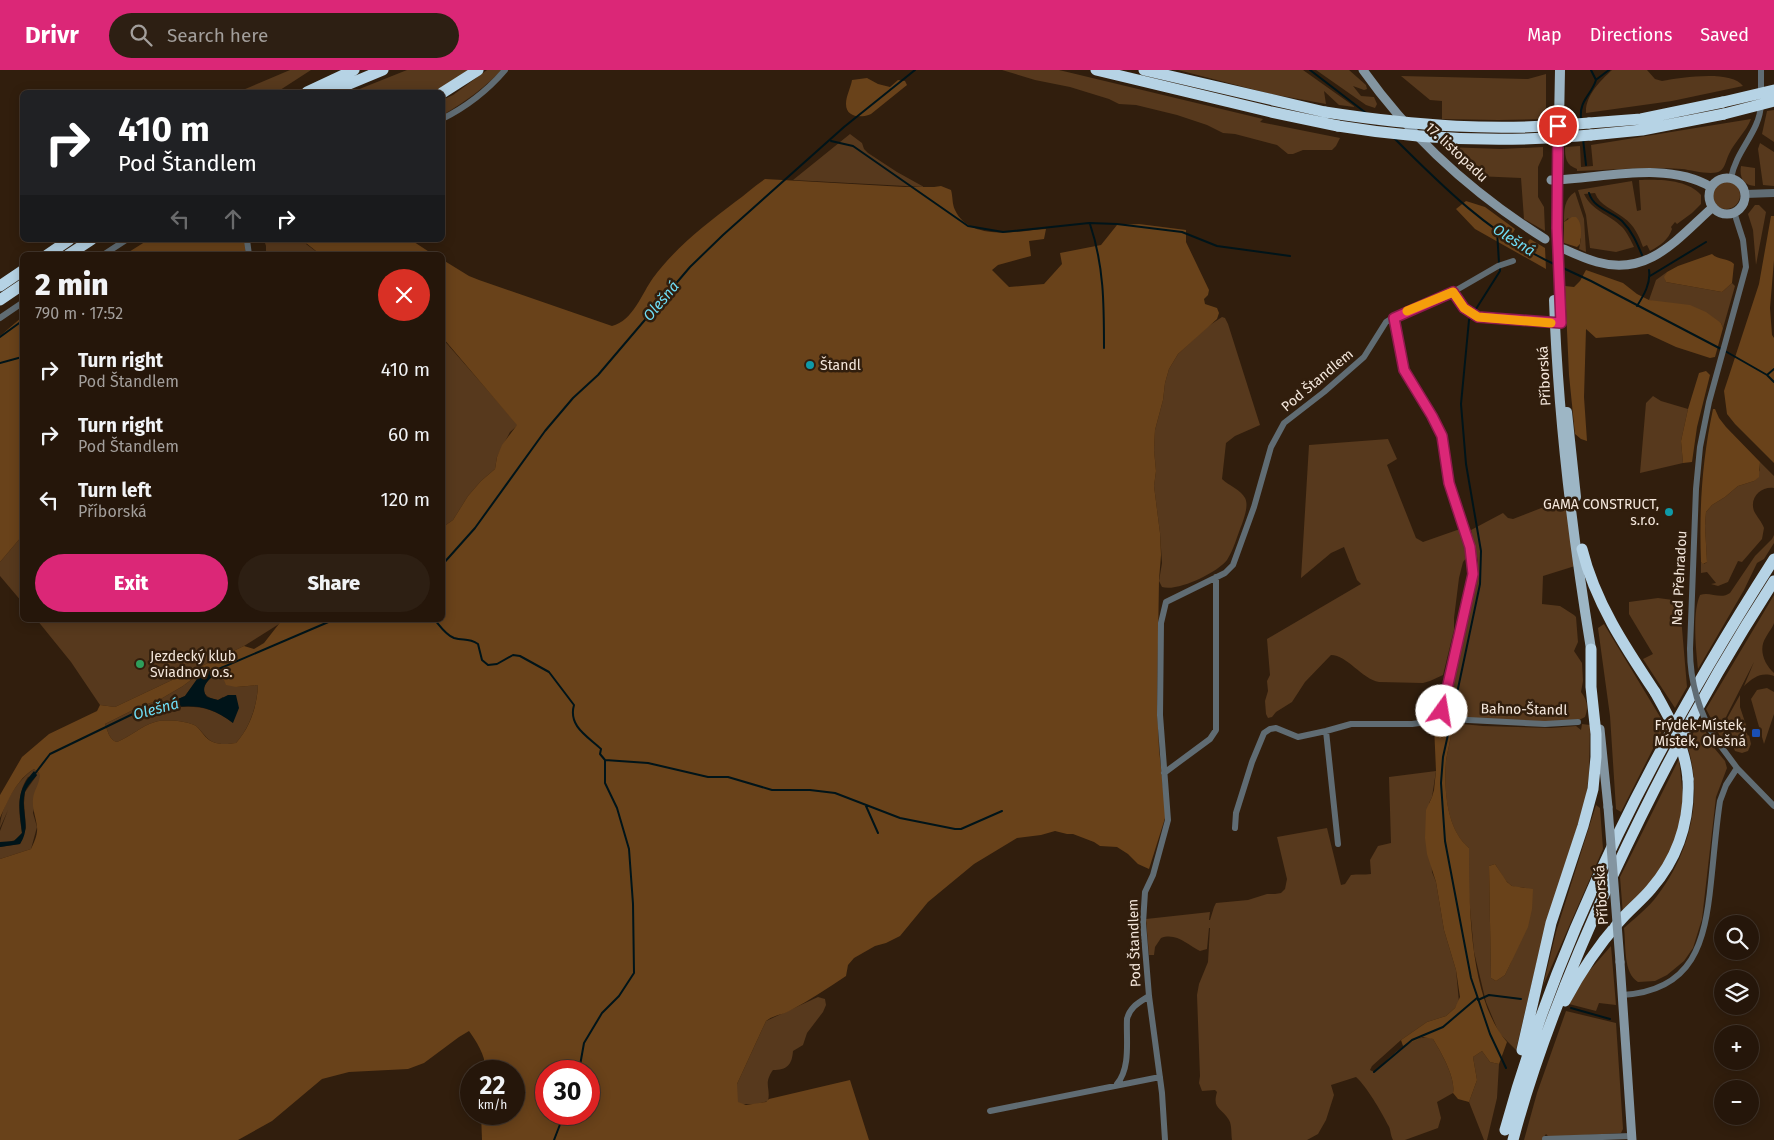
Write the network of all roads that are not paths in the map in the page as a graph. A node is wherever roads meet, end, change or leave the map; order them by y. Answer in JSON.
{"nodes":[{"id":1,"x":337,"y":70,"type":"edge"},
{"id":2,"x":354,"y":70,"type":"edge"},
{"id":3,"x":383,"y":70,"type":"edge"},
{"id":4,"x":478,"y":70,"type":"edge"},
{"id":5,"x":505,"y":70,"type":"edge"},
{"id":6,"x":1096,"y":70,"type":"edge"},
{"id":7,"x":1144,"y":70,"type":"edge"},
{"id":8,"x":1363,"y":70,"type":"edge"},
{"id":9,"x":1554,"y":70,"type":"edge"},
{"id":10,"x":1560,"y":70,"type":"edge"},
{"id":11,"x":1761,"y":70,"type":"edge"},
{"id":12,"x":305,"y":90,"type":"edge"},
{"id":13,"x":311,"y":90,"type":"edge"},
{"id":14,"x":335,"y":90,"type":"edge"},
{"id":15,"x":1774,"y":90,"type":"edge"},
{"id":16,"x":445,"y":91,"type":"edge"},
{"id":17,"x":1774,"y":101,"type":"edge"},
{"id":18,"x":1723,"y":108,"type":"junction"},
{"id":19,"x":445,"y":118,"type":"edge"},
{"id":20,"x":1731,"y":178,"type":"junction"},
{"id":21,"x":1554,"y":180,"type":"junction"},
{"id":22,"x":1711,"y":187,"type":"junction"},
{"id":23,"x":1774,"y":193,"type":"edge"},
{"id":24,"x":1745,"y":194,"type":"junction"},
{"id":25,"x":1713,"y":207,"type":"junction"},
{"id":26,"x":1734,"y":212,"type":"junction"},
{"id":27,"x":1545,"y":239,"type":"dead end"},
{"id":28,"x":66,"y":242,"type":"edge"},
{"id":29,"x":88,"y":242,"type":"edge"},
{"id":30,"x":123,"y":242,"type":"edge"},
{"id":31,"x":1564,"y":249,"type":"dead end"},
{"id":32,"x":51,"y":252,"type":"edge"},
{"id":33,"x":73,"y":252,"type":"edge"},
{"id":34,"x":108,"y":252,"type":"edge"},
{"id":35,"x":1513,"y":261,"type":"dead end"},
{"id":36,"x":20,"y":272,"type":"edge"},
{"id":37,"x":0,"y":286,"type":"edge"},
{"id":38,"x":20,"y":286,"type":"edge"},
{"id":39,"x":1453,"y":292,"type":"junction"},
{"id":40,"x":0,"y":300,"type":"edge"},
{"id":41,"x":20,"y":304,"type":"edge"},
{"id":42,"x":0,"y":318,"type":"edge"},
{"id":43,"x":1394,"y":318,"type":"junction"},
{"id":44,"x":1558,"y":323,"type":"junction"},
{"id":45,"x":1582,"y":549,"type":"junction"},
{"id":46,"x":1774,"y":559,"type":"edge"},
{"id":47,"x":1216,"y":577,"type":"junction"},
{"id":48,"x":1774,"y":581,"type":"edge"},
{"id":49,"x":1590,"y":649,"type":"junction"},
{"id":50,"x":1440,"y":721,"type":"junction"},
{"id":51,"x":1578,"y":722,"type":"dead end"},
{"id":52,"x":1326,"y":731,"type":"junction"},
{"id":53,"x":1737,"y":768,"type":"junction"},
{"id":54,"x":1164,"y":773,"type":"junction"},
{"id":55,"x":1774,"y":806,"type":"edge"},
{"id":56,"x":1235,"y":828,"type":"dead end"},
{"id":57,"x":1338,"y":844,"type":"dead end"},
{"id":58,"x":1622,"y":995,"type":"junction"},
{"id":59,"x":1149,"y":996,"type":"junction"},
{"id":60,"x":1533,"y":1071,"type":"junction"},
{"id":61,"x":1160,"y":1076,"type":"junction"},
{"id":62,"x":1117,"y":1084,"type":"junction"},
{"id":63,"x":990,"y":1111,"type":"dead end"},
{"id":64,"x":1503,"y":1135,"type":"edge"},
{"id":65,"x":1631,"y":1138,"type":"edge"},
{"id":66,"x":1545,"y":1139,"type":"edge"},
{"id":67,"x":1165,"y":1140,"type":"edge"},
{"id":68,"x":1513,"y":1140,"type":"edge"}],
"edges":[{"from":1,"to":12,"type":"highway"},
{"from":2,"to":13,"type":"highway"},
{"from":3,"to":14,"type":"highway"},
{"from":4,"to":16,"type":"highway"},
{"from":5,"to":19,"type":"street"},
{"from":6,"to":18,"type":"highway","bridge":true},
{"from":7,"to":18,"type":"highway","bridge":true},
{"from":8,"to":27,"type":"main road","name":"17. listopadu"},
{"from":9,"to":21,"type":"main road","name":"Příborská"},
{"from":10,"to":21,"type":"main road","name":"Příborská"},
{"from":11,"to":20,"type":"street"},
{"from":15,"to":18,"type":"highway","bridge":true},
{"from":17,"to":18,"type":"highway","bridge":true},
{"from":20,"to":22,"type":"main road"},
{"from":20,"to":24,"type":"main road"},
{"from":21,"to":22,"type":"main road"},
{"from":21,"to":44,"type":"main road","name":"Příborská"},
{"from":22,"to":25,"type":"main road"},
{"from":23,"to":24,"type":"street"},
{"from":24,"to":26,"type":"main road"},
{"from":25,"to":26,"type":"main road"},
{"from":25,"to":31,"type":"main road"},
{"from":26,"to":53,"type":"street","name":"Nad Přehradou","bridge":true},
{"from":28,"to":32,"type":"highway"},
{"from":29,"to":33,"type":"highway"},
{"from":30,"to":34,"type":"street"},
{"from":35,"to":39,"type":"street","name":"Pod Štandlem"},
{"from":36,"to":37,"type":"highway"},
{"from":38,"to":40,"type":"highway"},
{"from":39,"to":43,"type":"street","name":"Pod Štandlem"},
{"from":39,"to":44,"type":"street"},
{"from":41,"to":42,"type":"street"},
{"from":43,"to":47,"type":"street","name":"Pod Štandlem"},
{"from":43,"to":50,"type":"street"},
{"from":44,"to":45,"type":"main road","name":"Příborská"},
{"from":44,"to":49,"type":"main road","name":"Příborská"},
{"from":45,"to":49,"type":"main road","name":"Příborská"},
{"from":45,"to":60,"type":"highway","bridge":true},
{"from":46,"to":64,"type":"highway"},
{"from":47,"to":54,"type":"street"},
{"from":47,"to":54,"type":"street","name":"Pod Štandlem"},
{"from":48,"to":60,"type":"highway"},
{"from":49,"to":58,"type":"main road","name":"Příborská","bridge":true},
{"from":49,"to":64,"type":"highway"},
{"from":50,"to":51,"type":"street","name":"Bahno-Štandl"},
{"from":50,"to":52,"type":"street","name":"Bahno-Štandl"},
{"from":52,"to":56,"type":"street","name":"Bahno-Štandl"},
{"from":52,"to":57,"type":"street"},
{"from":53,"to":55,"type":"street","name":"Nad Přehradou"},
{"from":53,"to":58,"type":"street"},
{"from":54,"to":59,"type":"street","name":"Pod Štandlem"},
{"from":58,"to":65,"type":"main road","name":"Příborská"},
{"from":59,"to":61,"type":"street","name":"Pod Štandlem"},
{"from":59,"to":62,"type":"street","name":"Pod Štandlem"},
{"from":60,"to":68,"type":"highway"},
{"from":61,"to":62,"type":"street"},
{"from":61,"to":67,"type":"street","name":"Pod Štandlem"},
{"from":62,"to":63,"type":"street"},
{"from":65,"to":66,"type":"street"}]}
